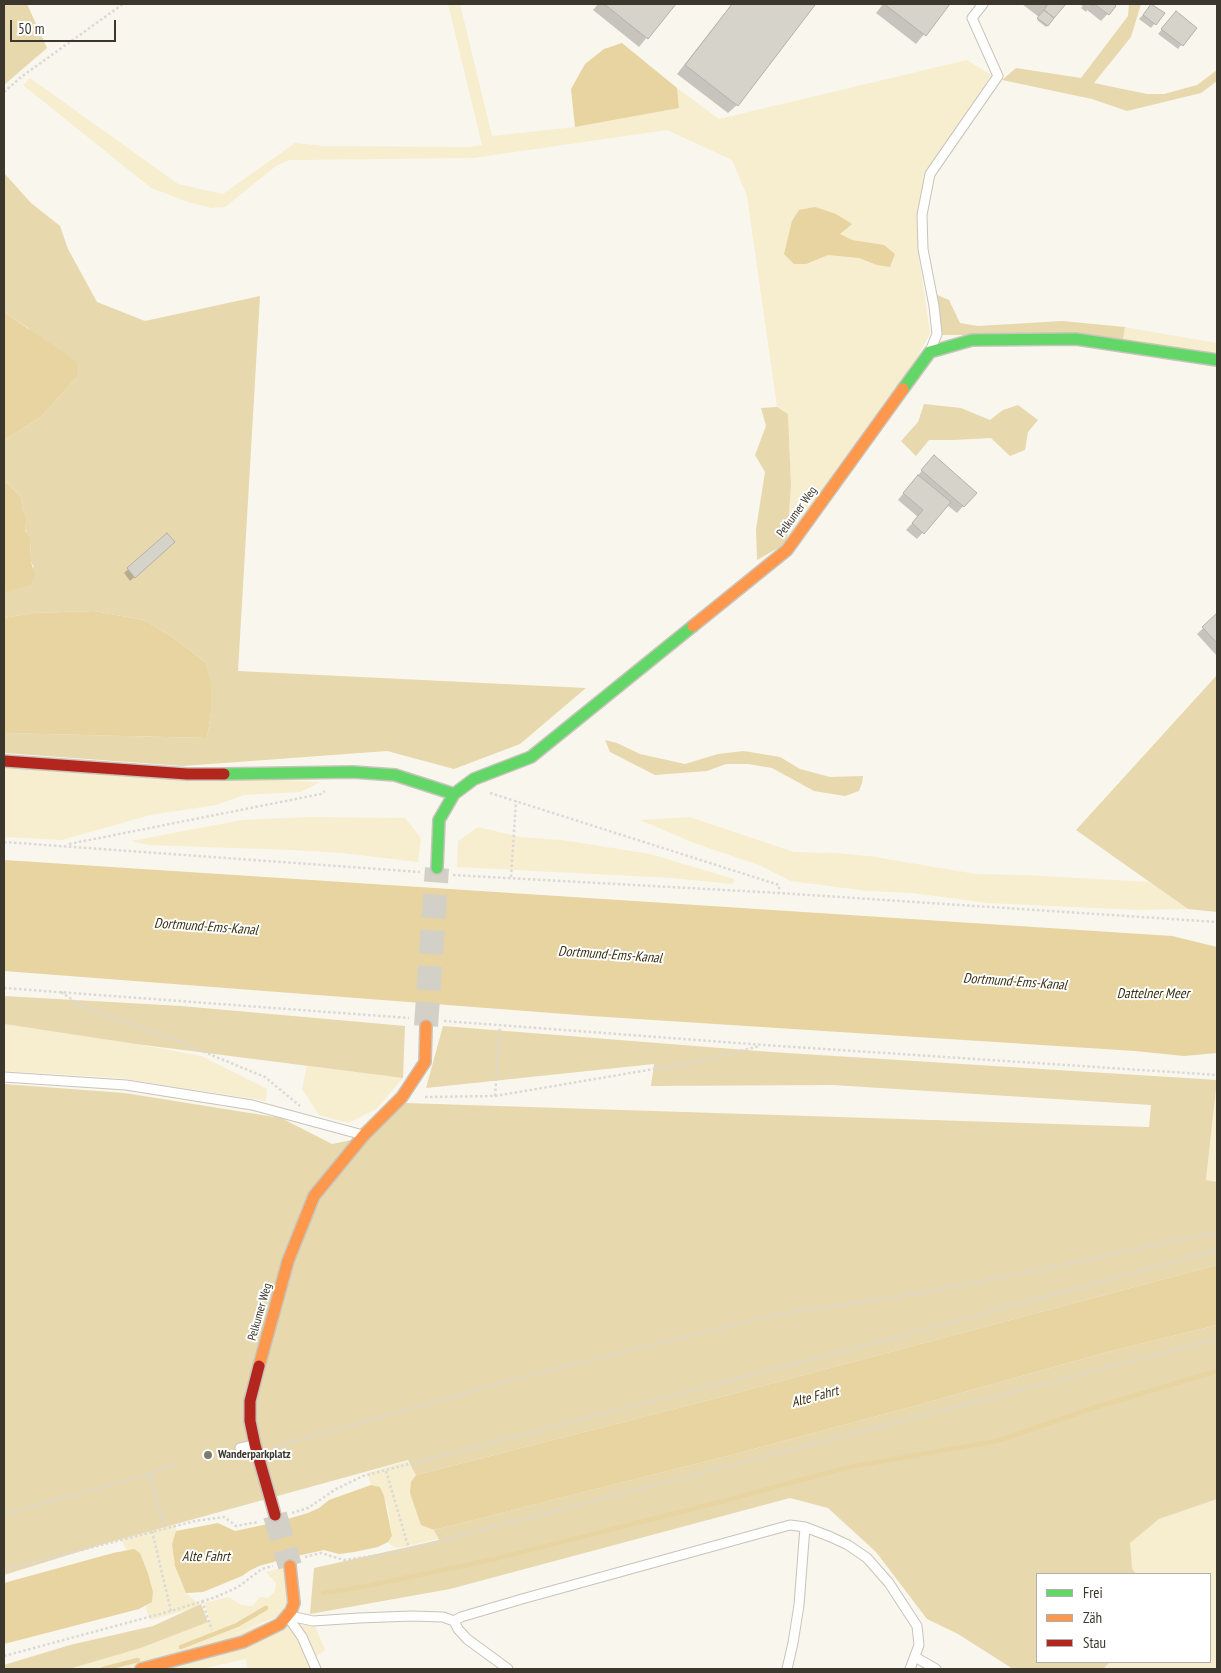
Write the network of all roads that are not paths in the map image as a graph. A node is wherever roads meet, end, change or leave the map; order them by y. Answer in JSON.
{"nodes":[{"id":1,"x":983,"y":4,"type":"edge"},
{"id":2,"x":930,"y":352,"type":"junction"},
{"id":3,"x":1217,"y":360,"type":"edge"},
{"id":4,"x":4,"y":761,"type":"edge"},
{"id":5,"x":454,"y":794,"type":"junction"},
{"id":6,"x":440,"y":871,"type":"tunnel mouth"},
{"id":7,"x":426,"y":1026,"type":"tunnel mouth"},
{"id":8,"x":4,"y":1077,"type":"edge"},
{"id":9,"x":364,"y":1135,"type":"junction"},
{"id":10,"x":240,"y":1448,"type":"dead end"},
{"id":11,"x":256,"y":1449,"type":"junction"},
{"id":12,"x":280,"y":1515,"type":"tunnel mouth"},
{"id":13,"x":805,"y":1527,"type":"junction"},
{"id":14,"x":290,"y":1566,"type":"tunnel mouth"},
{"id":15,"x":288,"y":1616,"type":"junction"},
{"id":16,"x":454,"y":1621,"type":"junction"},
{"id":17,"x":915,"y":1657,"type":"junction"},
{"id":18,"x":141,"y":1669,"type":"edge"},
{"id":19,"x":316,"y":1669,"type":"edge"},
{"id":20,"x":508,"y":1669,"type":"edge"},
{"id":21,"x":787,"y":1669,"type":"edge"},
{"id":22,"x":910,"y":1669,"type":"edge"},
{"id":23,"x":936,"y":1669,"type":"edge"}],
"edges":[{"from":1,"to":2,"type":"lane"},
{"from":2,"to":3,"type":"street"},
{"from":2,"to":5,"type":"street","name":"Pelkumer Weg"},
{"from":4,"to":5,"type":"street"},
{"from":5,"to":6,"type":"street","name":"Pelkumer Weg"},
{"from":7,"to":9,"type":"street","name":"Pelkumer Weg"},
{"from":8,"to":9,"type":"lane"},
{"from":9,"to":11,"type":"street","name":"Pelkumer Weg"},
{"from":10,"to":11,"type":"lane"},
{"from":11,"to":12,"type":"street","name":"Pelkumer Weg"},
{"from":13,"to":16,"type":"lane"},
{"from":13,"to":17,"type":"lane"},
{"from":13,"to":21,"type":"lane"},
{"from":14,"to":15,"type":"street"},
{"from":15,"to":16,"type":"lane"},
{"from":15,"to":18,"type":"street"},
{"from":15,"to":19,"type":"lane"},
{"from":16,"to":20,"type":"lane"},
{"from":17,"to":22,"type":"lane"},
{"from":17,"to":23,"type":"lane"}]}
